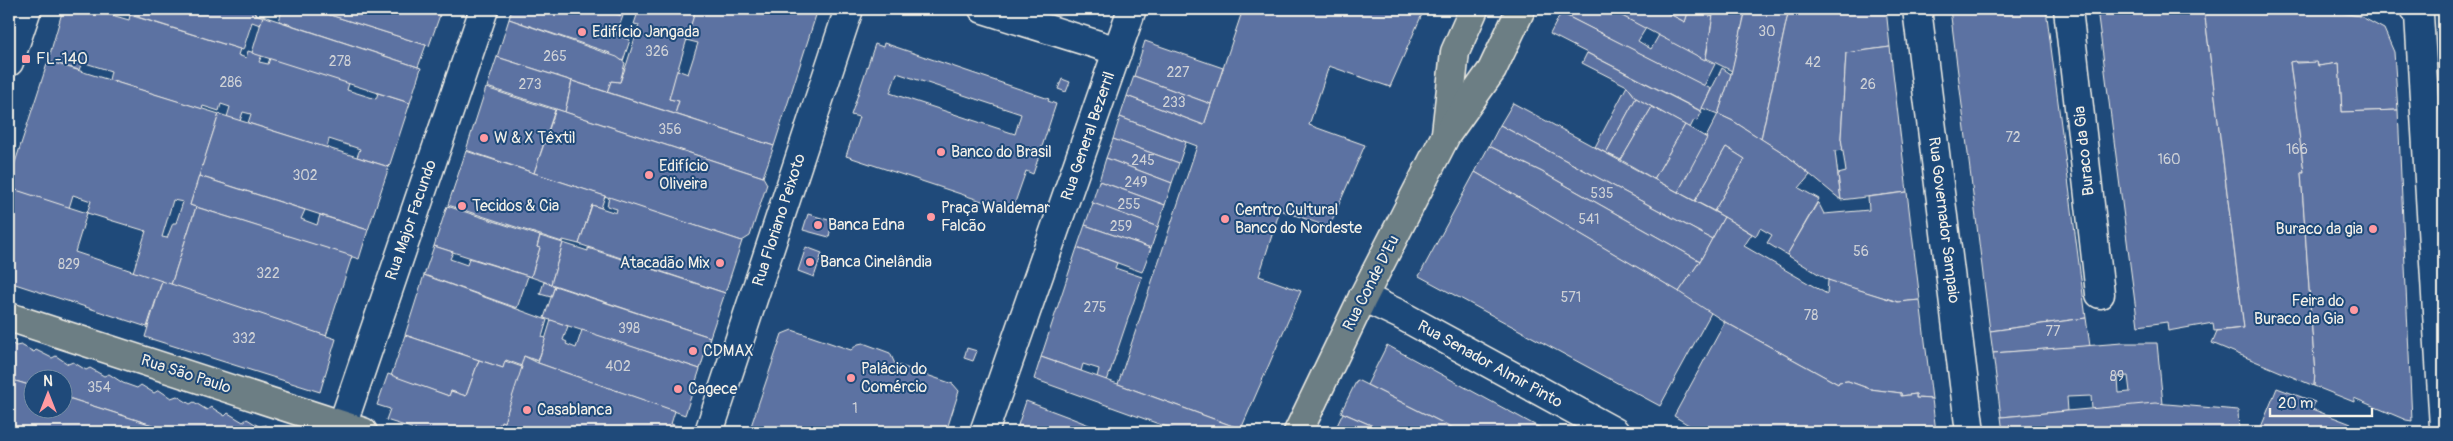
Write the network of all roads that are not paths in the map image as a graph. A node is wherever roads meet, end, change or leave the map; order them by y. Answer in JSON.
{"nodes":[{"id":1,"x":27,"y":9,"type":"edge"},
{"id":2,"x":484,"y":9,"type":"edge"},
{"id":3,"x":849,"y":9,"type":"edge"},
{"id":4,"x":983,"y":9,"type":"edge"},
{"id":5,"x":1132,"y":9,"type":"edge"},
{"id":6,"x":1474,"y":9,"type":"edge"},
{"id":7,"x":1521,"y":9,"type":"edge"},
{"id":8,"x":1917,"y":9,"type":"edge"},
{"id":9,"x":2068,"y":9,"type":"edge"},
{"id":10,"x":2415,"y":9,"type":"edge"},
{"id":11,"x":1118,"y":51,"type":"junction"},
{"id":12,"x":9,"y":62,"type":"edge"},
{"id":13,"x":1446,"y":135,"type":"junction"},
{"id":14,"x":2100,"y":294,"type":"dead end"},
{"id":15,"x":1363,"y":297,"type":"junction"},
{"id":16,"x":9,"y":317,"type":"edge"},
{"id":17,"x":2444,"y":427,"type":"edge"},
{"id":18,"x":348,"y":430,"type":"edge"},
{"id":19,"x":709,"y":432,"type":"edge"},
{"id":20,"x":984,"y":432,"type":"edge"},
{"id":21,"x":1298,"y":432,"type":"edge"},
{"id":22,"x":1615,"y":432,"type":"edge"},
{"id":23,"x":1970,"y":432,"type":"edge"}],
"edges":[{"from":1,"to":12,"type":"street"},
{"from":2,"to":18,"type":"street","name":"Rua Major Facundo"},
{"from":3,"to":19,"type":"street","name":"Rua Floriano Peixoto"},
{"from":4,"to":11,"type":"street"},
{"from":5,"to":11,"type":"street","name":"Rua General Bezerril"},
{"from":6,"to":13,"type":"main road","name":"Rua Conde D'Eu"},
{"from":7,"to":13,"type":"main road","name":"Rua Conde D'Eu"},
{"from":8,"to":23,"type":"street","name":"Rua Governador Sampaio"},
{"from":9,"to":14,"type":"street","name":"Buraco da Gia"},
{"from":10,"to":17,"type":"street"},
{"from":11,"to":20,"type":"street","name":"Rua General Bezerril"},
{"from":13,"to":15,"type":"main road","name":"Rua Conde D'Eu"},
{"from":15,"to":21,"type":"main road","name":"Rua Conde D'Eu"},
{"from":15,"to":22,"type":"street","name":"Rua Senador Almir Pinto"},
{"from":16,"to":18,"type":"main road","name":"Rua São Paulo"}]}
